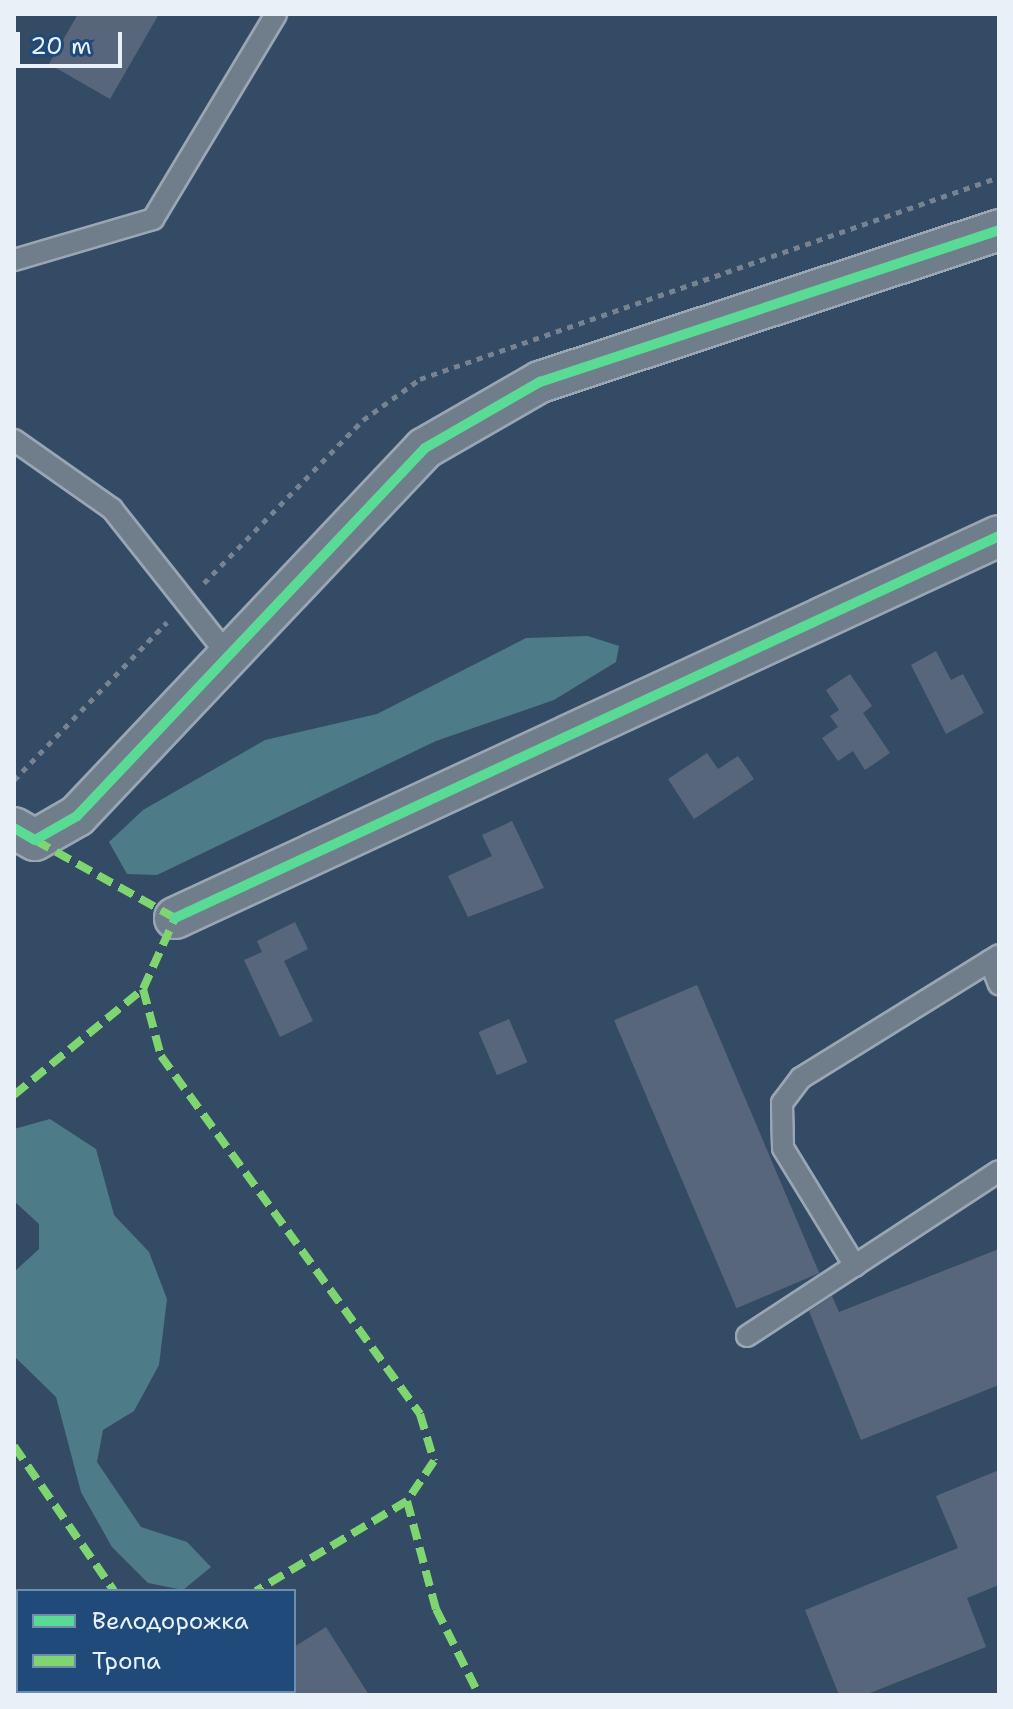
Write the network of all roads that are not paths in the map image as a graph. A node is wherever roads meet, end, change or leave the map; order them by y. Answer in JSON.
{"nodes":[{"id":1,"x":276,"y":14,"type":"edge"},
{"id":2,"x":999,"y":230,"type":"edge"},
{"id":3,"x":14,"y":260,"type":"edge"},
{"id":4,"x":14,"y":440,"type":"edge"},
{"id":5,"x":999,"y":536,"type":"edge"},
{"id":6,"x":227,"y":654,"type":"junction"},
{"id":7,"x":14,"y":828,"type":"edge"},
{"id":8,"x":175,"y":918,"type":"dead end"},
{"id":9,"x":994,"y":958,"type":"edge"},
{"id":10,"x":999,"y":984,"type":"edge"},
{"id":11,"x":999,"y":1171,"type":"edge"},
{"id":12,"x":855,"y":1266,"type":"junction"},
{"id":13,"x":747,"y":1336,"type":"dead end"}],
"edges":[{"from":1,"to":3,"type":"lane"},
{"from":2,"to":6,"type":"street"},
{"from":4,"to":6,"type":"lane"},
{"from":5,"to":8,"type":"street"},
{"from":6,"to":7,"type":"street"},
{"from":9,"to":10,"type":"lane"},
{"from":9,"to":12,"type":"lane"},
{"from":11,"to":12,"type":"lane"},
{"from":12,"to":13,"type":"lane"}]}
